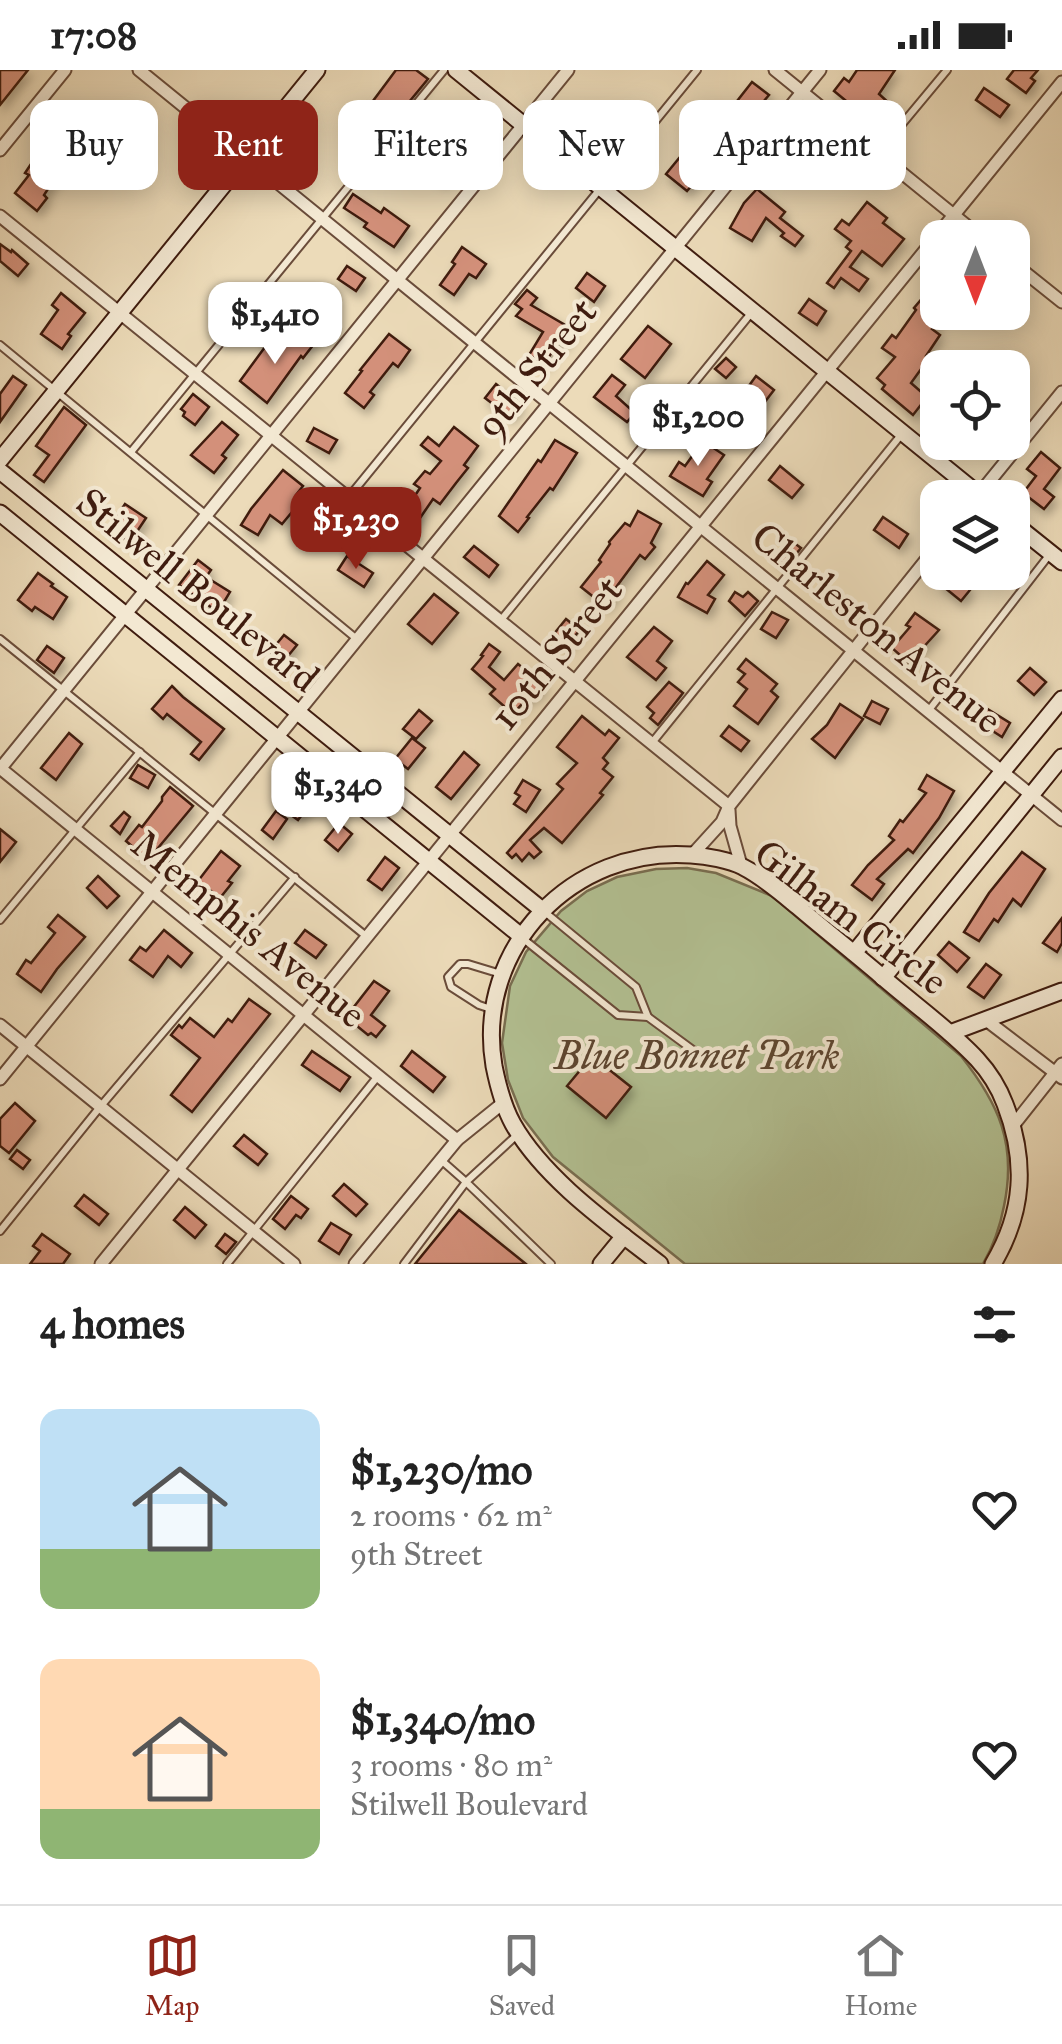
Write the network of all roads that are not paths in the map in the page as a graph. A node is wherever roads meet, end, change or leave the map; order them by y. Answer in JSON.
{"nodes":[{"id":1,"x":65,"y":70,"type":"edge"},
{"id":2,"x":139,"y":70,"type":"edge"},
{"id":3,"x":317,"y":70,"type":"edge"},
{"id":4,"x":444,"y":70,"type":"edge"},
{"id":5,"x":456,"y":70,"type":"edge"},
{"id":6,"x":568,"y":70,"type":"edge"},
{"id":7,"x":697,"y":70,"type":"edge"},
{"id":8,"x":775,"y":70,"type":"edge"},
{"id":9,"x":820,"y":70,"type":"edge"},
{"id":10,"x":947,"y":70,"type":"edge"},
{"id":11,"x":1062,"y":82,"type":"edge"},
{"id":12,"x":802,"y":92,"type":"junction"},
{"id":13,"x":292,"y":100,"type":"edge"},
{"id":14,"x":544,"y":100,"type":"edge"},
{"id":15,"x":812,"y":100,"type":"edge"},
{"id":16,"x":178,"y":101,"type":"edge"},
{"id":17,"x":659,"y":116,"type":"edge"},
{"id":18,"x":906,"y":120,"type":"edge"},
{"id":19,"x":523,"y":123,"type":"edge"},
{"id":20,"x":523,"y":125,"type":"edge"},
{"id":21,"x":0,"y":150,"type":"edge"},
{"id":22,"x":906,"y":176,"type":"edge"},
{"id":23,"x":219,"y":190,"type":"edge"},
{"id":24,"x":288,"y":190,"type":"edge"},
{"id":25,"x":598,"y":190,"type":"edge"},
{"id":26,"x":606,"y":190,"type":"edge"},
{"id":27,"x":954,"y":215,"type":"junction"},
{"id":28,"x":0,"y":216,"type":"edge"},
{"id":29,"x":324,"y":219,"type":"junction"},
{"id":30,"x":960,"y":220,"type":"edge"},
{"id":31,"x":676,"y":247,"type":"junction"},
{"id":32,"x":1030,"y":276,"type":"edge"},
{"id":33,"x":398,"y":280,"type":"junction"},
{"id":34,"x":1062,"y":302,"type":"edge"},
{"id":35,"x":754,"y":310,"type":"junction"},
{"id":36,"x":120,"y":312,"type":"junction"},
{"id":37,"x":474,"y":342,"type":"junction"},
{"id":38,"x":0,"y":345,"type":"edge"},
{"id":39,"x":828,"y":370,"type":"junction"},
{"id":40,"x":196,"y":375,"type":"junction"},
{"id":41,"x":56,"y":390,"type":"junction"},
{"id":42,"x":1062,"y":392,"type":"edge"},
{"id":43,"x":549,"y":404,"type":"junction"},
{"id":44,"x":903,"y":432,"type":"junction"},
{"id":45,"x":272,"y":436,"type":"junction"},
{"id":46,"x":131,"y":452,"type":"junction"},
{"id":47,"x":0,"y":460,"type":"edge"},
{"id":48,"x":625,"y":467,"type":"junction"},
{"id":49,"x":0,"y":471,"type":"edge"},
{"id":50,"x":960,"y":480,"type":"edge"},
{"id":51,"x":992,"y":480,"type":"edge"},
{"id":52,"x":348,"y":498,"type":"junction"},
{"id":53,"x":0,"y":512,"type":"edge"},
{"id":54,"x":207,"y":514,"type":"junction"},
{"id":55,"x":700,"y":527,"type":"junction"},
{"id":56,"x":1030,"y":537,"type":"edge"},
{"id":57,"x":1056,"y":558,"type":"edge"},
{"id":58,"x":424,"y":559,"type":"junction"},
{"id":59,"x":920,"y":567,"type":"edge"},
{"id":60,"x":777,"y":589,"type":"junction"},
{"id":61,"x":146,"y":590,"type":"junction"},
{"id":62,"x":126,"y":615,"type":"junction"},
{"id":63,"x":500,"y":621,"type":"junction"},
{"id":64,"x":0,"y":639,"type":"edge"},
{"id":65,"x":358,"y":641,"type":"junction"},
{"id":66,"x":852,"y":649,"type":"junction"},
{"id":67,"x":574,"y":682,"type":"junction"},
{"id":68,"x":64,"y":690,"type":"junction"},
{"id":69,"x":1062,"y":699,"type":"edge"},
{"id":70,"x":928,"y":711,"type":"junction"},
{"id":71,"x":298,"y":714,"type":"junction"},
{"id":72,"x":278,"y":738,"type":"junction"},
{"id":73,"x":651,"y":744,"type":"junction"},
{"id":74,"x":140,"y":752,"type":"junction"},
{"id":75,"x":1062,"y":757,"type":"edge"},
{"id":76,"x":0,"y":769,"type":"edge"},
{"id":77,"x":1002,"y":772,"type":"junction"},
{"id":78,"x":1031,"y":795,"type":"junction"},
{"id":79,"x":729,"y":806,"type":"junction"},
{"id":80,"x":216,"y":813,"type":"junction"},
{"id":81,"x":1062,"y":820,"type":"edge"},
{"id":82,"x":75,"y":828,"type":"junction"},
{"id":83,"x":449,"y":836,"type":"junction"},
{"id":84,"x":692,"y":855,"type":"junction"},
{"id":85,"x":429,"y":861,"type":"junction"},
{"id":86,"x":740,"y":865,"type":"junction"},
{"id":87,"x":295,"y":877,"type":"junction"},
{"id":88,"x":152,"y":891,"type":"junction"},
{"id":89,"x":542,"y":909,"type":"junction"},
{"id":90,"x":0,"y":920,"type":"edge"},
{"id":91,"x":367,"y":936,"type":"junction"},
{"id":92,"x":520,"y":936,"type":"junction"},
{"id":93,"x":854,"y":953,"type":"junction"},
{"id":94,"x":229,"y":954,"type":"junction"},
{"id":95,"x":502,"y":975,"type":"junction"},
{"id":96,"x":883,"y":978,"type":"junction"},
{"id":97,"x":1062,"y":991,"type":"edge"},
{"id":98,"x":494,"y":1010,"type":"junction"},
{"id":99,"x":303,"y":1015,"type":"junction"},
{"id":100,"x":648,"y":1017,"type":"junction"},
{"id":101,"x":986,"y":1020,"type":"junction"},
{"id":102,"x":0,"y":1025,"type":"edge"},
{"id":103,"x":950,"y":1034,"type":"junction"},
{"id":104,"x":27,"y":1046,"type":"junction"},
{"id":105,"x":712,"y":1064,"type":"dead end"},
{"id":106,"x":1060,"y":1071,"type":"edge"},
{"id":107,"x":378,"y":1076,"type":"junction"},
{"id":108,"x":0,"y":1080,"type":"edge"},
{"id":109,"x":503,"y":1104,"type":"junction"},
{"id":110,"x":100,"y":1107,"type":"junction"},
{"id":111,"x":1012,"y":1127,"type":"junction"},
{"id":112,"x":519,"y":1133,"type":"junction"},
{"id":113,"x":457,"y":1140,"type":"junction"},
{"id":114,"x":441,"y":1160,"type":"junction"},
{"id":115,"x":177,"y":1169,"type":"junction"},
{"id":116,"x":466,"y":1182,"type":"junction"},
{"id":117,"x":0,"y":1231,"type":"edge"},
{"id":118,"x":254,"y":1231,"type":"junction"},
{"id":119,"x":624,"y":1236,"type":"junction"},
{"id":120,"x":655,"y":1262,"type":"edge"},
{"id":121,"x":100,"y":1264,"type":"edge"},
{"id":122,"x":227,"y":1264,"type":"edge"},
{"id":123,"x":294,"y":1264,"type":"edge"},
{"id":124,"x":355,"y":1264,"type":"edge"},
{"id":125,"x":404,"y":1264,"type":"edge"},
{"id":126,"x":551,"y":1264,"type":"edge"},
{"id":127,"x":601,"y":1264,"type":"edge"},
{"id":128,"x":993,"y":1264,"type":"edge"}],
"edges":[{"from":1,"to":21,"type":"street"},
{"from":2,"to":16,"type":"street","name":"Charleston Avenue"},
{"from":3,"to":13,"type":"main road"},
{"from":4,"to":29,"type":"lane"},
{"from":5,"to":19,"type":"main road"},
{"from":6,"to":14,"type":"street"},
{"from":7,"to":17,"type":"lane"},
{"from":8,"to":12,"type":"street"},
{"from":9,"to":12,"type":"street","name":"9th Street"},
{"from":10,"to":18,"type":"lane"},
{"from":11,"to":27,"type":"street","name":"10th Street"},
{"from":12,"to":15,"type":"street"},
{"from":12,"to":31,"type":"street","name":"9th Street"},
{"from":20,"to":33,"type":"street"},
{"from":22,"to":27,"type":"street"},
{"from":23,"to":36,"type":"main road"},
{"from":24,"to":29,"type":"street","name":"Charleston Avenue"},
{"from":25,"to":37,"type":"lane"},
{"from":26,"to":31,"type":"main road"},
{"from":27,"to":30,"type":"street"},
{"from":27,"to":39,"type":"street","name":"10th Street"},
{"from":28,"to":36,"type":"street"},
{"from":29,"to":33,"type":"street","name":"Charleston Avenue"},
{"from":29,"to":40,"type":"lane"},
{"from":31,"to":35,"type":"main road"},
{"from":31,"to":43,"type":"street","name":"9th Street"},
{"from":32,"to":34,"type":"street"},
{"from":33,"to":37,"type":"street","name":"Charleston Avenue"},
{"from":33,"to":45,"type":"street"},
{"from":35,"to":39,"type":"main road"},
{"from":35,"to":48,"type":"lane"},
{"from":36,"to":40,"type":"street"},
{"from":36,"to":41,"type":"main road"},
{"from":37,"to":43,"type":"street","name":"Charleston Avenue"},
{"from":37,"to":52,"type":"lane"},
{"from":38,"to":41,"type":"lane"},
{"from":39,"to":44,"type":"main road"},
{"from":39,"to":55,"type":"street","name":"10th Street"},
{"from":40,"to":45,"type":"street"},
{"from":40,"to":46,"type":"lane"},
{"from":41,"to":46,"type":"lane"},
{"from":41,"to":47,"type":"main road"},
{"from":42,"to":51,"type":"street"},
{"from":43,"to":48,"type":"street","name":"Charleston Avenue"},
{"from":43,"to":58,"type":"street","name":"9th Street"},
{"from":44,"to":50,"type":"main road"},
{"from":44,"to":60,"type":"lane"},
{"from":45,"to":52,"type":"street"},
{"from":45,"to":54,"type":"street"},
{"from":46,"to":54,"type":"lane"},
{"from":48,"to":55,"type":"street","name":"Charleston Avenue"},
{"from":48,"to":63,"type":"lane"},
{"from":49,"to":61,"type":"main road","name":"Stilwell Boulevard"},
{"from":52,"to":58,"type":"street"},
{"from":53,"to":62,"type":"main road","name":"Stilwell Boulevard"},
{"from":54,"to":61,"type":"street"},
{"from":54,"to":65,"type":"lane"},
{"from":55,"to":60,"type":"street","name":"Charleston Avenue"},
{"from":55,"to":67,"type":"street","name":"10th Street"},
{"from":56,"to":57,"type":"main road"},
{"from":57,"to":70,"type":"lane"},
{"from":58,"to":63,"type":"street"},
{"from":58,"to":65,"type":"street","name":"9th Street"},
{"from":59,"to":66,"type":"street"},
{"from":60,"to":66,"type":"street","name":"Charleston Avenue"},
{"from":60,"to":73,"type":"lane"},
{"from":61,"to":62,"type":"street"},
{"from":61,"to":71,"type":"main road","name":"Stilwell Boulevard"},
{"from":62,"to":68,"type":"street"},
{"from":62,"to":72,"type":"main road","name":"Stilwell Boulevard"},
{"from":63,"to":67,"type":"street"},
{"from":64,"to":68,"type":"lane"},
{"from":65,"to":71,"type":"street","name":"9th Street"},
{"from":66,"to":70,"type":"street","name":"Charleston Avenue"},
{"from":66,"to":79,"type":"street"},
{"from":67,"to":73,"type":"street"},
{"from":67,"to":83,"type":"street","name":"10th Street"},
{"from":68,"to":74,"type":"lane"},
{"from":68,"to":76,"type":"street"},
{"from":69,"to":77,"type":"main road"},
{"from":70,"to":77,"type":"street","name":"Charleston Avenue"},
{"from":71,"to":72,"type":"street","name":"9th Street"},
{"from":71,"to":83,"type":"main road","name":"Stilwell Boulevard"},
{"from":72,"to":80,"type":"street","name":"9th Street"},
{"from":72,"to":85,"type":"main road","name":"Stilwell Boulevard"},
{"from":73,"to":79,"type":"street"},
{"from":74,"to":80,"type":"lane"},
{"from":74,"to":82,"type":"lane"},
{"from":75,"to":78,"type":"main road"},
{"from":76,"to":82,"type":"street","name":"Memphis Avenue"},
{"from":77,"to":78,"type":"street","name":"Charleston Avenue"},
{"from":77,"to":93,"type":"main road"},
{"from":78,"to":81,"type":"street","name":"Charleston Avenue"},
{"from":78,"to":96,"type":"main road"},
{"from":79,"to":84,"type":"street"},
{"from":79,"to":86,"type":"street"},
{"from":80,"to":87,"type":"lane"},
{"from":80,"to":88,"type":"street","name":"9th Street"},
{"from":82,"to":88,"type":"street","name":"Memphis Avenue"},
{"from":82,"to":90,"type":"lane"},
{"from":83,"to":85,"type":"street","name":"10th Street"},
{"from":83,"to":89,"type":"main road","name":"Stilwell Boulevard"},
{"from":84,"to":86,"type":"main road","name":"Gilham Circle"},
{"from":84,"to":89,"type":"main road","name":"Gilham Circle"},
{"from":85,"to":91,"type":"street","name":"10th Street"},
{"from":85,"to":92,"type":"main road","name":"Stilwell Boulevard"},
{"from":86,"to":93,"type":"main road","name":"Gilham Circle"},
{"from":87,"to":91,"type":"lane"},
{"from":87,"to":94,"type":"lane"},
{"from":88,"to":94,"type":"street","name":"Memphis Avenue"},
{"from":88,"to":104,"type":"street","name":"9th Street"},
{"from":89,"to":92,"type":"main road","name":"Gilham Circle"},
{"from":89,"to":100,"type":"lane"},
{"from":91,"to":99,"type":"street","name":"10th Street"},
{"from":92,"to":95,"type":"main road","name":"Gilham Circle"},
{"from":92,"to":100,"type":"lane"},
{"from":93,"to":96,"type":"main road","name":"Gilham Circle"},
{"from":94,"to":99,"type":"street","name":"Memphis Avenue"},
{"from":94,"to":110,"type":"lane"},
{"from":95,"to":98,"type":"main road","name":"Gilham Circle"},
{"from":95,"to":98,"type":"lane"},
{"from":96,"to":103,"type":"main road","name":"Gilham Circle"},
{"from":97,"to":101,"type":"main road"},
{"from":98,"to":109,"type":"main road","name":"Gilham Circle"},
{"from":99,"to":107,"type":"street","name":"Memphis Avenue"},
{"from":99,"to":115,"type":"street","name":"10th Street"},
{"from":100,"to":105,"type":"lane"},
{"from":101,"to":103,"type":"main road"},
{"from":101,"to":106,"type":"street"},
{"from":102,"to":104,"type":"street"},
{"from":103,"to":111,"type":"main road","name":"Gilham Circle"},
{"from":104,"to":108,"type":"street","name":"9th Street"},
{"from":104,"to":110,"type":"street"},
{"from":106,"to":111,"type":"street"},
{"from":107,"to":113,"type":"street","name":"Memphis Avenue"},
{"from":107,"to":118,"type":"lane"},
{"from":109,"to":112,"type":"main road","name":"Gilham Circle"},
{"from":109,"to":113,"type":"street"},
{"from":110,"to":115,"type":"street"},
{"from":110,"to":117,"type":"lane"},
{"from":111,"to":128,"type":"main road","name":"Gilham Circle"},
{"from":112,"to":116,"type":"lane"},
{"from":112,"to":119,"type":"main road","name":"Gilham Circle"},
{"from":113,"to":114,"type":"street"},
{"from":114,"to":116,"type":"lane"},
{"from":114,"to":124,"type":"street"},
{"from":115,"to":118,"type":"street"},
{"from":115,"to":121,"type":"street","name":"10th Street"},
{"from":116,"to":125,"type":"lane"},
{"from":116,"to":126,"type":"lane"},
{"from":118,"to":122,"type":"lane"},
{"from":118,"to":123,"type":"street"},
{"from":119,"to":120,"type":"main road","name":"Gilham Circle"},
{"from":119,"to":127,"type":"main road"}]}
